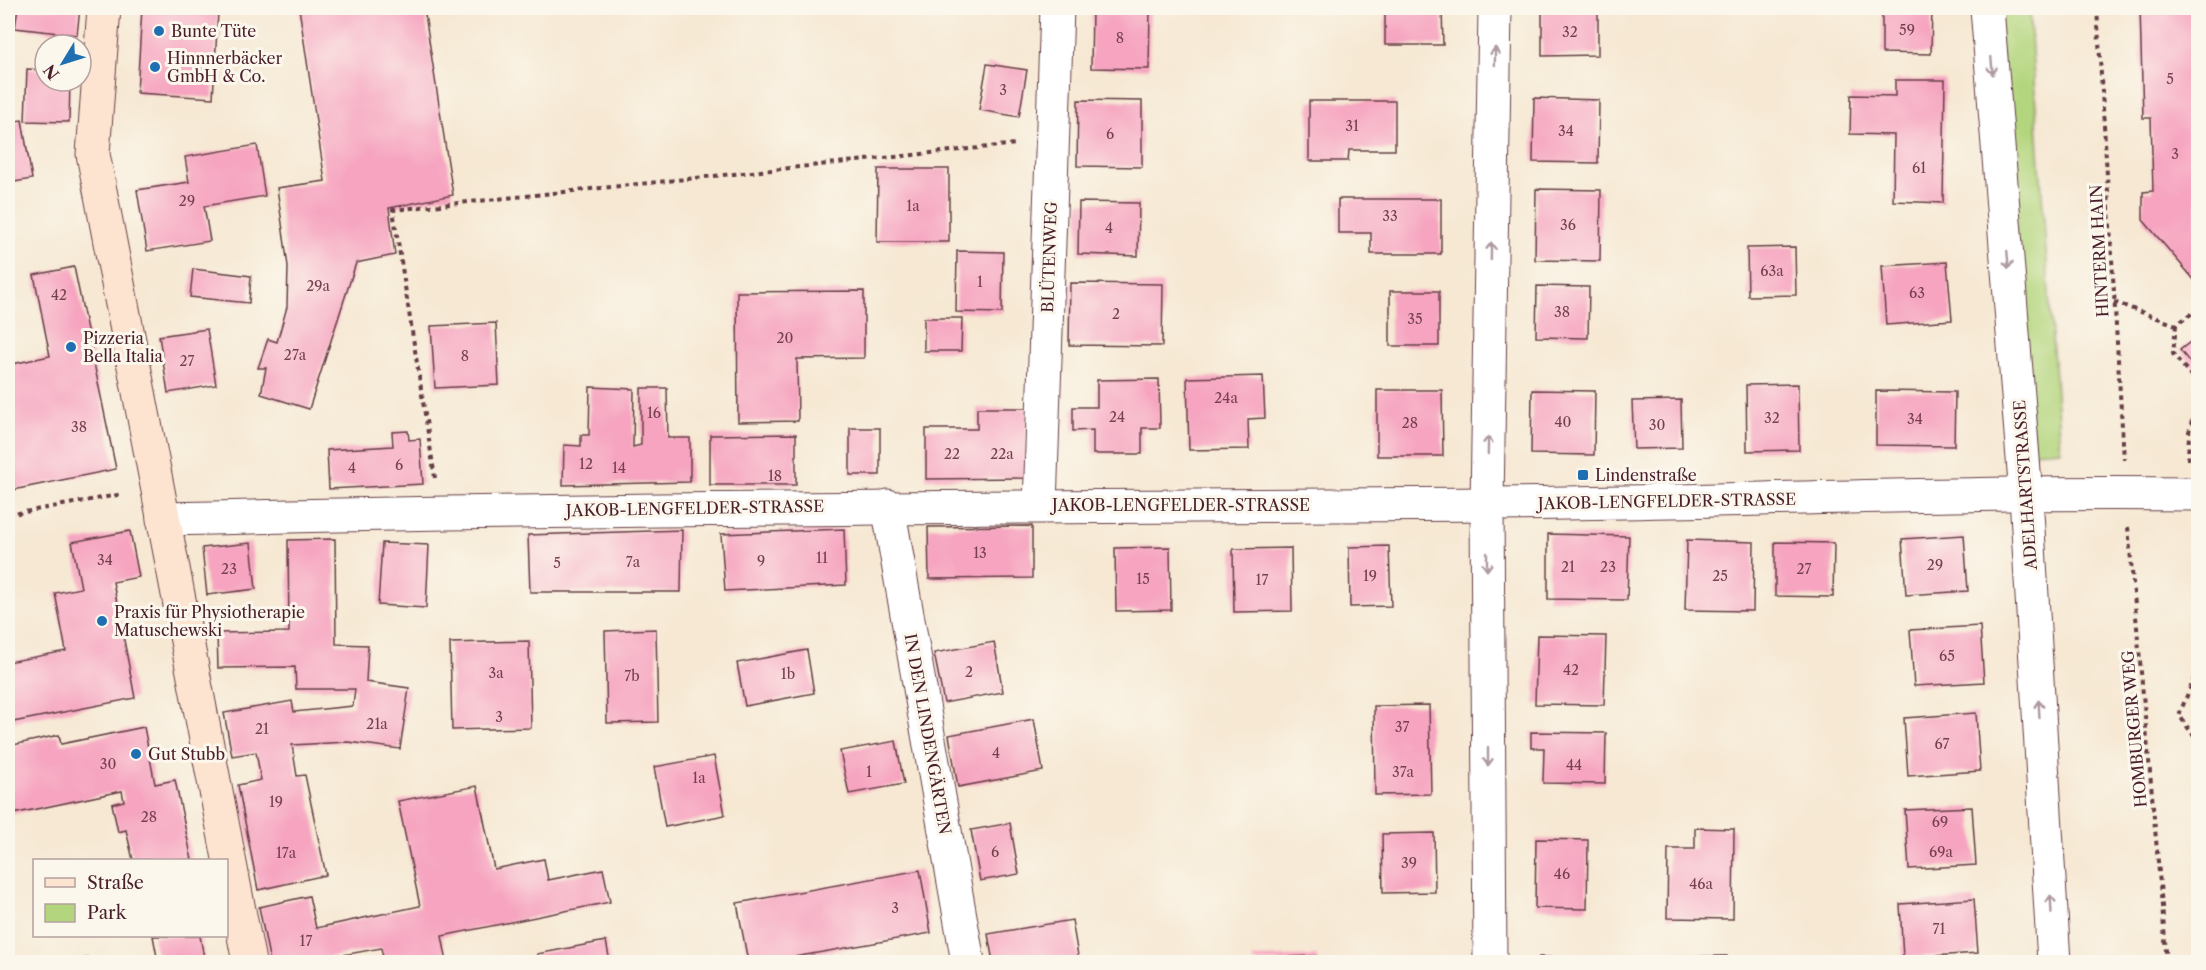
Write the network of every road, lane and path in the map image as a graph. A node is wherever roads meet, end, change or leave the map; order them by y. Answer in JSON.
{"nodes":[{"id":1,"x":104,"y":8,"type":"edge"},
{"id":2,"x":1057,"y":8,"type":"edge"},
{"id":3,"x":1495,"y":8,"type":"edge"},
{"id":4,"x":1987,"y":8,"type":"edge"},
{"id":5,"x":2097,"y":8,"type":"edge"},
{"id":6,"x":1053,"y":140,"type":"junction"},
{"id":7,"x":2114,"y":302,"type":"junction"},
{"id":8,"x":2199,"y":309,"type":"edge"},
{"id":9,"x":2175,"y":326,"type":"junction"},
{"id":10,"x":2199,"y":384,"type":"edge"},
{"id":11,"x":2199,"y":396,"type":"edge"},
{"id":12,"x":2126,"y":493,"type":"junction"},
{"id":13,"x":2193,"y":494,"type":"edge"},
{"id":14,"x":2026,"y":496,"type":"junction"},
{"id":15,"x":160,"y":503,"type":"junction"},
{"id":16,"x":1487,"y":504,"type":"junction"},
{"id":17,"x":888,"y":506,"type":"junction"},
{"id":18,"x":1040,"y":506,"type":"junction"},
{"id":19,"x":441,"y":512,"type":"junction"},
{"id":20,"x":8,"y":515,"type":"edge"},
{"id":21,"x":2199,"y":669,"type":"edge"},
{"id":22,"x":2199,"y":742,"type":"edge"},
{"id":23,"x":249,"y":963,"type":"edge"},
{"id":24,"x":968,"y":963,"type":"edge"},
{"id":25,"x":1490,"y":963,"type":"edge"},
{"id":26,"x":2054,"y":963,"type":"edge"},
{"id":27,"x":2167,"y":963,"type":"edge"}],
"edges":[{"from":1,"to":15,"type":"street"},
{"from":2,"to":6,"type":"street","name":"BLÜTENWEG"},
{"from":16,"to":3,"type":"street","one_way":true},
{"from":4,"to":14,"type":"street","name":"ADELHARTSTRASSE","one_way":true},
{"from":5,"to":7,"type":"path","name":"HINTERM HAIN"},
{"from":6,"to":18,"type":"street","name":"BLÜTENWEG"},
{"from":6,"to":19,"type":"path"},
{"from":7,"to":9,"type":"path"},
{"from":7,"to":12,"type":"path","name":"HINTERM HAIN"},
{"from":8,"to":9,"type":"path"},
{"from":9,"to":10,"type":"path"},
{"from":11,"to":13,"type":"path"},
{"from":12,"to":13,"type":"street","name":"JAKOB-LENGFELDER-STRASSE"},
{"from":12,"to":14,"type":"street","name":"JAKOB-LENGFELDER-STRASSE"},
{"from":12,"to":27,"type":"path","name":"HOMBURGER WEG"},
{"from":14,"to":16,"type":"street","name":"JAKOB-LENGFELDER-STRASSE"},
{"from":26,"to":14,"type":"street","name":"ADELHARTSTRASSE","one_way":true},
{"from":15,"to":19,"type":"street","name":"JAKOB-LENGFELDER-STRASSE"},
{"from":15,"to":20,"type":"path"},
{"from":15,"to":23,"type":"street"},
{"from":16,"to":18,"type":"street","name":"JAKOB-LENGFELDER-STRASSE"},
{"from":16,"to":25,"type":"street","one_way":true},
{"from":17,"to":18,"type":"street","name":"JAKOB-LENGFELDER-STRASSE"},
{"from":17,"to":19,"type":"street","name":"JAKOB-LENGFELDER-STRASSE"},
{"from":17,"to":24,"type":"street","name":"IN DEN LINDENGÄRTEN"},
{"from":21,"to":22,"type":"path"}]}
